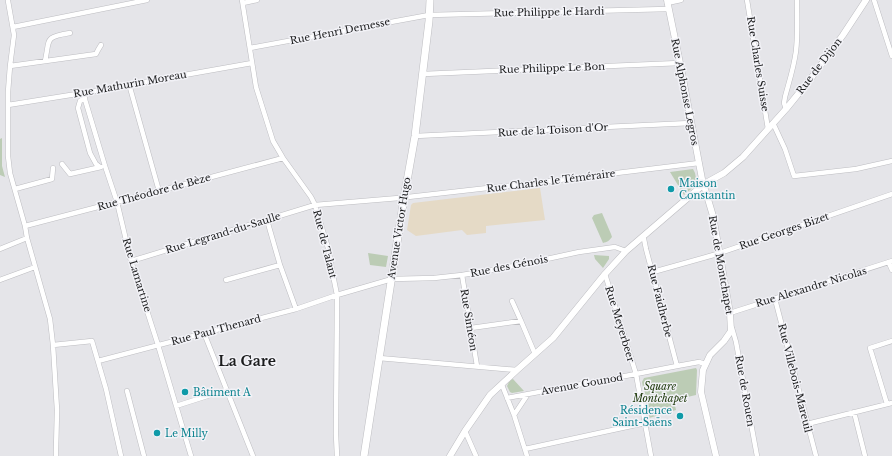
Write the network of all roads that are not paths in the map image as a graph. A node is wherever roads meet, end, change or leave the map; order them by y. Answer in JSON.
{"nodes":[{"id":1,"x":7,"y":0,"type":"edge"},
{"id":2,"x":147,"y":0,"type":"edge"},
{"id":3,"x":257,"y":0,"type":"edge"},
{"id":4,"x":430,"y":0,"type":"edge"},
{"id":5,"x":681,"y":0,"type":"edge"},
{"id":6,"x":747,"y":0,"type":"edge"},
{"id":7,"x":797,"y":0,"type":"edge"},
{"id":8,"x":866,"y":0,"type":"edge"},
{"id":9,"x":874,"y":0,"type":"edge"},
{"id":10,"x":243,"y":1,"type":"edge"},
{"id":11,"x":667,"y":4,"type":"edge"},
{"id":12,"x":429,"y":15,"type":"junction"},
{"id":13,"x":13,"y":27,"type":"junction"},
{"id":14,"x":70,"y":33,"type":"dead end"},
{"id":15,"x":101,"y":45,"type":"dead end"},
{"id":16,"x":250,"y":48,"type":"junction"},
{"id":17,"x":892,"y":56,"type":"edge"},
{"id":18,"x":45,"y":61,"type":"junction"},
{"id":19,"x":252,"y":63,"type":"junction"},
{"id":20,"x":680,"y":63,"type":"junction"},
{"id":21,"x":10,"y":66,"type":"junction"},
{"id":22,"x":423,"y":74,"type":"junction"},
{"id":23,"x":129,"y":84,"type":"junction"},
{"id":24,"x":84,"y":96,"type":"junction"},
{"id":25,"x":8,"y":105,"type":"junction"},
{"id":26,"x":786,"y":109,"type":"junction"},
{"id":27,"x":691,"y":123,"type":"junction"},
{"id":28,"x":773,"y":123,"type":"junction"},
{"id":29,"x":768,"y":129,"type":"junction"},
{"id":30,"x":415,"y":136,"type":"junction"},
{"id":31,"x":282,"y":158,"type":"junction"},
{"id":32,"x":892,"y":161,"type":"edge"},
{"id":33,"x":699,"y":163,"type":"junction"},
{"id":34,"x":62,"y":164,"type":"dead end"},
{"id":35,"x":103,"y":167,"type":"junction"},
{"id":36,"x":53,"y":168,"type":"dead end"},
{"id":37,"x":704,"y":184,"type":"junction"},
{"id":38,"x":15,"y":189,"type":"junction"},
{"id":39,"x":159,"y":191,"type":"junction"},
{"id":40,"x":892,"y":194,"type":"edge"},
{"id":41,"x":404,"y":198,"type":"junction"},
{"id":42,"x":117,"y":202,"type":"junction"},
{"id":43,"x":316,"y":205,"type":"junction"},
{"id":44,"x":267,"y":220,"type":"junction"},
{"id":45,"x":25,"y":226,"type":"junction"},
{"id":46,"x":642,"y":237,"type":"junction"},
{"id":47,"x":27,"y":238,"type":"junction"},
{"id":48,"x":0,"y":249,"type":"edge"},
{"id":49,"x":626,"y":251,"type":"junction"},
{"id":50,"x":720,"y":253,"type":"junction"},
{"id":51,"x":131,"y":261,"type":"junction"},
{"id":52,"x":891,"y":262,"type":"edge"},
{"id":53,"x":280,"y":265,"type":"junction"},
{"id":54,"x":35,"y":267,"type":"junction"},
{"id":55,"x":892,"y":270,"type":"edge"},
{"id":56,"x":653,"y":272,"type":"junction"},
{"id":57,"x":604,"y":274,"type":"junction"},
{"id":58,"x":462,"y":275,"type":"junction"},
{"id":59,"x":392,"y":279,"type":"junction"},
{"id":60,"x":0,"y":280,"type":"edge"},
{"id":61,"x":226,"y":280,"type":"dead end"},
{"id":62,"x":337,"y":295,"type":"junction"},
{"id":63,"x":775,"y":299,"type":"junction"},
{"id":64,"x":512,"y":301,"type":"dead end"},
{"id":65,"x":296,"y":309,"type":"junction"},
{"id":66,"x":730,"y":313,"type":"junction"},
{"id":67,"x":521,"y":321,"type":"junction"},
{"id":68,"x":731,"y":327,"type":"junction"},
{"id":69,"x":471,"y":328,"type":"junction"},
{"id":70,"x":204,"y":333,"type":"junction"},
{"id":71,"x":892,"y":341,"type":"edge"},
{"id":72,"x":53,"y":345,"type":"junction"},
{"id":73,"x":158,"y":345,"type":"junction"},
{"id":74,"x":535,"y":354,"type":"junction"},
{"id":75,"x":379,"y":358,"type":"junction"},
{"id":76,"x":98,"y":361,"type":"junction"},
{"id":77,"x":705,"y":364,"type":"junction"},
{"id":78,"x":476,"y":366,"type":"junction"},
{"id":79,"x":677,"y":366,"type":"junction"},
{"id":80,"x":517,"y":370,"type":"junction"},
{"id":81,"x":636,"y":374,"type":"junction"},
{"id":82,"x":502,"y":385,"type":"junction"},
{"id":83,"x":226,"y":390,"type":"junction"},
{"id":84,"x":127,"y":391,"type":"dead end"},
{"id":85,"x":528,"y":394,"type":"junction"},
{"id":86,"x":507,"y":398,"type":"junction"},
{"id":87,"x":889,"y":404,"type":"edge"},
{"id":88,"x":176,"y":406,"type":"junction"},
{"id":89,"x":854,"y":412,"type":"junction"},
{"id":90,"x":514,"y":415,"type":"junction"},
{"id":91,"x":645,"y":423,"type":"junction"},
{"id":92,"x":807,"y":424,"type":"junction"},
{"id":93,"x":465,"y":431,"type":"junction"},
{"id":94,"x":525,"y":448,"type":"junction"},
{"id":95,"x":56,"y":456,"type":"edge"},
{"id":96,"x":121,"y":456,"type":"edge"},
{"id":97,"x":144,"y":456,"type":"edge"},
{"id":98,"x":191,"y":456,"type":"edge"},
{"id":99,"x":253,"y":456,"type":"edge"},
{"id":100,"x":337,"y":456,"type":"edge"},
{"id":101,"x":364,"y":456,"type":"edge"},
{"id":102,"x":450,"y":456,"type":"edge"},
{"id":103,"x":476,"y":456,"type":"edge"},
{"id":104,"x":527,"y":456,"type":"edge"},
{"id":105,"x":650,"y":456,"type":"edge"},
{"id":106,"x":713,"y":456,"type":"edge"},
{"id":107,"x":757,"y":456,"type":"edge"},
{"id":108,"x":816,"y":456,"type":"edge"},
{"id":109,"x":866,"y":456,"type":"edge"}],
"edges":[{"from":1,"to":13,"type":"street"},
{"from":2,"to":13,"type":"street"},
{"from":3,"to":10,"type":"street"},
{"from":4,"to":12,"type":"main road","name":"Avenue Victor Hugo"},
{"from":5,"to":11,"type":"street","name":"Rue Philippe le Hardi"},
{"from":6,"to":29,"type":"street","name":"Rue Charles Suisse"},
{"from":7,"to":26,"type":"street"},
{"from":8,"to":26,"type":"street","name":"Rue de Dijon"},
{"from":9,"to":17,"type":"street"},
{"from":10,"to":16,"type":"street","name":"Rue de Talant"},
{"from":11,"to":12,"type":"street","name":"Rue Philippe le Hardi"},
{"from":11,"to":20,"type":"street","name":"Rue Alphonse Legros"},
{"from":12,"to":16,"type":"street","name":"Rue Henri Demesse"},
{"from":12,"to":22,"type":"main road","name":"Avenue Victor Hugo"},
{"from":13,"to":21,"type":"street"},
{"from":14,"to":18,"type":"street"},
{"from":15,"to":18,"type":"street"},
{"from":16,"to":19,"type":"street","name":"Rue de Talant"},
{"from":18,"to":21,"type":"street"},
{"from":19,"to":23,"type":"street","name":"Rue Mathurin Moreau"},
{"from":19,"to":31,"type":"street","name":"Rue de Talant"},
{"from":20,"to":22,"type":"street","name":"Rue Philippe Le Bon"},
{"from":20,"to":27,"type":"street","name":"Rue Alphonse Legros"},
{"from":21,"to":25,"type":"street"},
{"from":22,"to":30,"type":"main road","name":"Avenue Victor Hugo"},
{"from":23,"to":24,"type":"street","name":"Rue Mathurin Moreau"},
{"from":23,"to":39,"type":"street"},
{"from":24,"to":25,"type":"street","name":"Rue Mathurin Moreau"},
{"from":24,"to":35,"type":"street","name":"Rue Lamartine"},
{"from":24,"to":35,"type":"street"},
{"from":25,"to":38,"type":"street"},
{"from":26,"to":28,"type":"street","name":"Rue de Dijon"},
{"from":27,"to":30,"type":"street","name":"Rue de la Toison d'Or"},
{"from":27,"to":33,"type":"street","name":"Rue Alphonse Legros"},
{"from":28,"to":29,"type":"street","name":"Rue de Dijon"},
{"from":28,"to":32,"type":"street"},
{"from":29,"to":37,"type":"street","name":"Rue de Dijon"},
{"from":30,"to":41,"type":"main road","name":"Avenue Victor Hugo"},
{"from":31,"to":39,"type":"street","name":"Rue Théodore de Bèze"},
{"from":31,"to":43,"type":"street","name":"Rue de Talant"},
{"from":33,"to":37,"type":"street","name":"Rue Alphonse Legros"},
{"from":33,"to":41,"type":"street","name":"Rue Charles le Téméraire"},
{"from":34,"to":35,"type":"street"},
{"from":35,"to":42,"type":"street","name":"Rue Lamartine"},
{"from":36,"to":38,"type":"street"},
{"from":37,"to":46,"type":"street","name":"Rue de Dijon"},
{"from":37,"to":50,"type":"street","name":"Rue de Montchapet"},
{"from":38,"to":45,"type":"street"},
{"from":39,"to":42,"type":"street","name":"Rue Théodore de Bèze"},
{"from":40,"to":50,"type":"street","name":"Rue Georges Bizet"},
{"from":41,"to":43,"type":"street","name":"Rue Charles le Téméraire"},
{"from":41,"to":59,"type":"main road","name":"Avenue Victor Hugo"},
{"from":42,"to":45,"type":"street","name":"Rue Théodore de Bèze"},
{"from":42,"to":51,"type":"street","name":"Rue Lamartine"},
{"from":43,"to":44,"type":"street","name":"Rue Legrand-du-Saulle"},
{"from":43,"to":62,"type":"street","name":"Rue de Talant"},
{"from":44,"to":51,"type":"street","name":"Rue Legrand-du-Saulle"},
{"from":44,"to":53,"type":"street"},
{"from":45,"to":47,"type":"street"},
{"from":46,"to":49,"type":"street","name":"Rue de Dijon"},
{"from":46,"to":56,"type":"street","name":"Rue Faidherbe"},
{"from":47,"to":48,"type":"street"},
{"from":47,"to":54,"type":"street"},
{"from":49,"to":57,"type":"street","name":"Rue de Dijon"},
{"from":49,"to":58,"type":"street","name":"Rue des Génois"},
{"from":50,"to":56,"type":"street","name":"Rue Georges Bizet"},
{"from":50,"to":66,"type":"street","name":"Rue de Montchapet"},
{"from":51,"to":73,"type":"street","name":"Rue Lamartine"},
{"from":52,"to":55,"type":"street"},
{"from":52,"to":63,"type":"street","name":"Rue Alexandre Nicolas"},
{"from":53,"to":61,"type":"street"},
{"from":53,"to":65,"type":"street"},
{"from":54,"to":60,"type":"street"},
{"from":54,"to":72,"type":"street"},
{"from":56,"to":79,"type":"street","name":"Rue Faidherbe"},
{"from":57,"to":74,"type":"street","name":"Rue de Dijon"},
{"from":57,"to":81,"type":"street","name":"Rue Meyerbeer"},
{"from":58,"to":59,"type":"street","name":"Rue des Génois"},
{"from":58,"to":69,"type":"street","name":"Rue Siméon"},
{"from":59,"to":62,"type":"street","name":"Rue Paul Thenard"},
{"from":59,"to":75,"type":"main road","name":"Avenue Victor Hugo"},
{"from":62,"to":65,"type":"street","name":"Rue Paul Thenard"},
{"from":62,"to":100,"type":"street","name":"Rue de Talant"},
{"from":63,"to":66,"type":"street","name":"Rue Alexandre Nicolas"},
{"from":63,"to":92,"type":"street","name":"Rue Villebois-Mareuil"},
{"from":64,"to":67,"type":"street"},
{"from":65,"to":70,"type":"street","name":"Rue Paul Thenard"},
{"from":66,"to":68,"type":"street","name":"Rue de Montchapet"},
{"from":67,"to":69,"type":"street"},
{"from":67,"to":74,"type":"street"},
{"from":68,"to":77,"type":"street","name":"Rue de Montchapet"},
{"from":68,"to":107,"type":"street","name":"Rue de Rouen"},
{"from":69,"to":78,"type":"street","name":"Rue Siméon"},
{"from":70,"to":73,"type":"street","name":"Rue Paul Thenard"},
{"from":70,"to":83,"type":"street"},
{"from":71,"to":87,"type":"street"},
{"from":72,"to":76,"type":"street"},
{"from":72,"to":95,"type":"street"},
{"from":73,"to":76,"type":"street","name":"Rue Paul Thenard"},
{"from":73,"to":88,"type":"street","name":"Rue Lamartine"},
{"from":74,"to":80,"type":"street","name":"Rue de Dijon"},
{"from":75,"to":78,"type":"street"},
{"from":75,"to":101,"type":"main road","name":"Avenue Victor Hugo"},
{"from":76,"to":96,"type":"street"},
{"from":77,"to":79,"type":"street","name":"Avenue Gounod"},
{"from":77,"to":106,"type":"street","name":"Rue de Montchapet"},
{"from":78,"to":80,"type":"street"},
{"from":79,"to":81,"type":"street","name":"Avenue Gounod"},
{"from":80,"to":82,"type":"street","name":"Rue de Dijon"},
{"from":81,"to":85,"type":"street","name":"Avenue Gounod"},
{"from":81,"to":91,"type":"street","name":"Rue Meyerbeer"},
{"from":82,"to":86,"type":"street"},
{"from":82,"to":93,"type":"street","name":"Rue de Dijon"},
{"from":83,"to":88,"type":"street"},
{"from":83,"to":99,"type":"street"},
{"from":84,"to":97,"type":"street"},
{"from":85,"to":86,"type":"street","name":"Avenue Gounod"},
{"from":85,"to":90,"type":"street","name":"Avenue Gounod"},
{"from":86,"to":90,"type":"street"},
{"from":87,"to":89,"type":"street"},
{"from":88,"to":98,"type":"street","name":"Rue Lamartine"},
{"from":89,"to":92,"type":"street"},
{"from":89,"to":109,"type":"street"},
{"from":90,"to":94,"type":"street"},
{"from":91,"to":94,"type":"street"},
{"from":91,"to":105,"type":"street","name":"Rue Meyerbeer"},
{"from":92,"to":108,"type":"street","name":"Rue Villebois-Mareuil"},
{"from":93,"to":102,"type":"street","name":"Rue de Dijon"},
{"from":93,"to":103,"type":"street"},
{"from":94,"to":104,"type":"street"}]}
